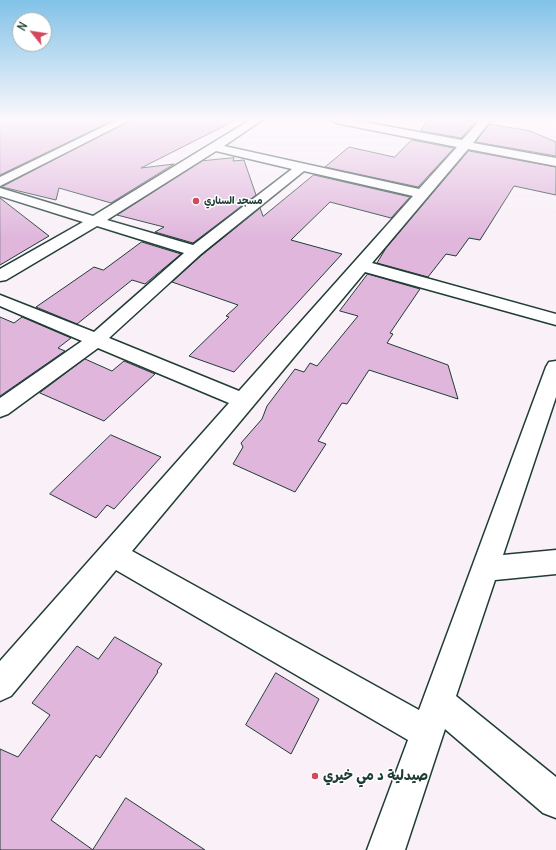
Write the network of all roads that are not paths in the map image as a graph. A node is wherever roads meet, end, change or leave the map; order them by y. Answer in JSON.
{"nodes":[{"id":1,"x":45,"y":160,"type":"edge"},
{"id":2,"x":194,"y":160,"type":"edge"},
{"id":3,"x":270,"y":160,"type":"edge"},
{"id":4,"x":451,"y":160,"type":"edge"},
{"id":5,"x":543,"y":160,"type":"edge"},
{"id":6,"x":556,"y":162,"type":"edge"},
{"id":7,"x":302,"y":167,"type":"junction"},
{"id":8,"x":0,"y":182,"type":"edge"},
{"id":9,"x":0,"y":192,"type":"edge"},
{"id":10,"x":422,"y":194,"type":"junction"},
{"id":11,"x":95,"y":221,"type":"junction"},
{"id":12,"x":194,"y":251,"type":"junction"},
{"id":13,"x":360,"y":265,"type":"junction"},
{"id":14,"x":0,"y":276,"type":"edge"},
{"id":15,"x":0,"y":300,"type":"edge"},
{"id":16,"x":556,"y":320,"type":"edge"},
{"id":17,"x":97,"y":339,"type":"junction"},
{"id":18,"x":556,"y":366,"type":"edge"},
{"id":19,"x":243,"y":401,"type":"junction"},
{"id":20,"x":0,"y":409,"type":"edge"},
{"id":21,"x":112,"y":554,"type":"junction"},
{"id":22,"x":556,"y":562,"type":"edge"},
{"id":23,"x":485,"y":569,"type":"junction"},
{"id":24,"x":0,"y":685,"type":"edge"},
{"id":25,"x":439,"y":703,"type":"junction"},
{"id":26,"x":428,"y":733,"type":"junction"},
{"id":27,"x":556,"y":800,"type":"edge"},
{"id":28,"x":386,"y":850,"type":"edge"}],
"edges":[{"from":1,"to":8,"type":"street"},
{"from":2,"to":11,"type":"street"},
{"from":3,"to":7,"type":"street"},
{"from":4,"to":10,"type":"street"},
{"from":5,"to":6,"type":"street"},
{"from":7,"to":10,"type":"street"},
{"from":7,"to":12,"type":"street"},
{"from":9,"to":11,"type":"street"},
{"from":10,"to":13,"type":"street"},
{"from":11,"to":12,"type":"street"},
{"from":11,"to":14,"type":"street"},
{"from":12,"to":17,"type":"street"},
{"from":13,"to":16,"type":"street"},
{"from":13,"to":19,"type":"street"},
{"from":15,"to":17,"type":"street"},
{"from":17,"to":19,"type":"street"},
{"from":17,"to":20,"type":"street"},
{"from":18,"to":23,"type":"street"},
{"from":19,"to":21,"type":"street"},
{"from":21,"to":24,"type":"street"},
{"from":21,"to":26,"type":"street"},
{"from":22,"to":23,"type":"street"},
{"from":23,"to":25,"type":"street"},
{"from":25,"to":26,"type":"street"},
{"from":25,"to":27,"type":"street"},
{"from":26,"to":28,"type":"street"}]}
